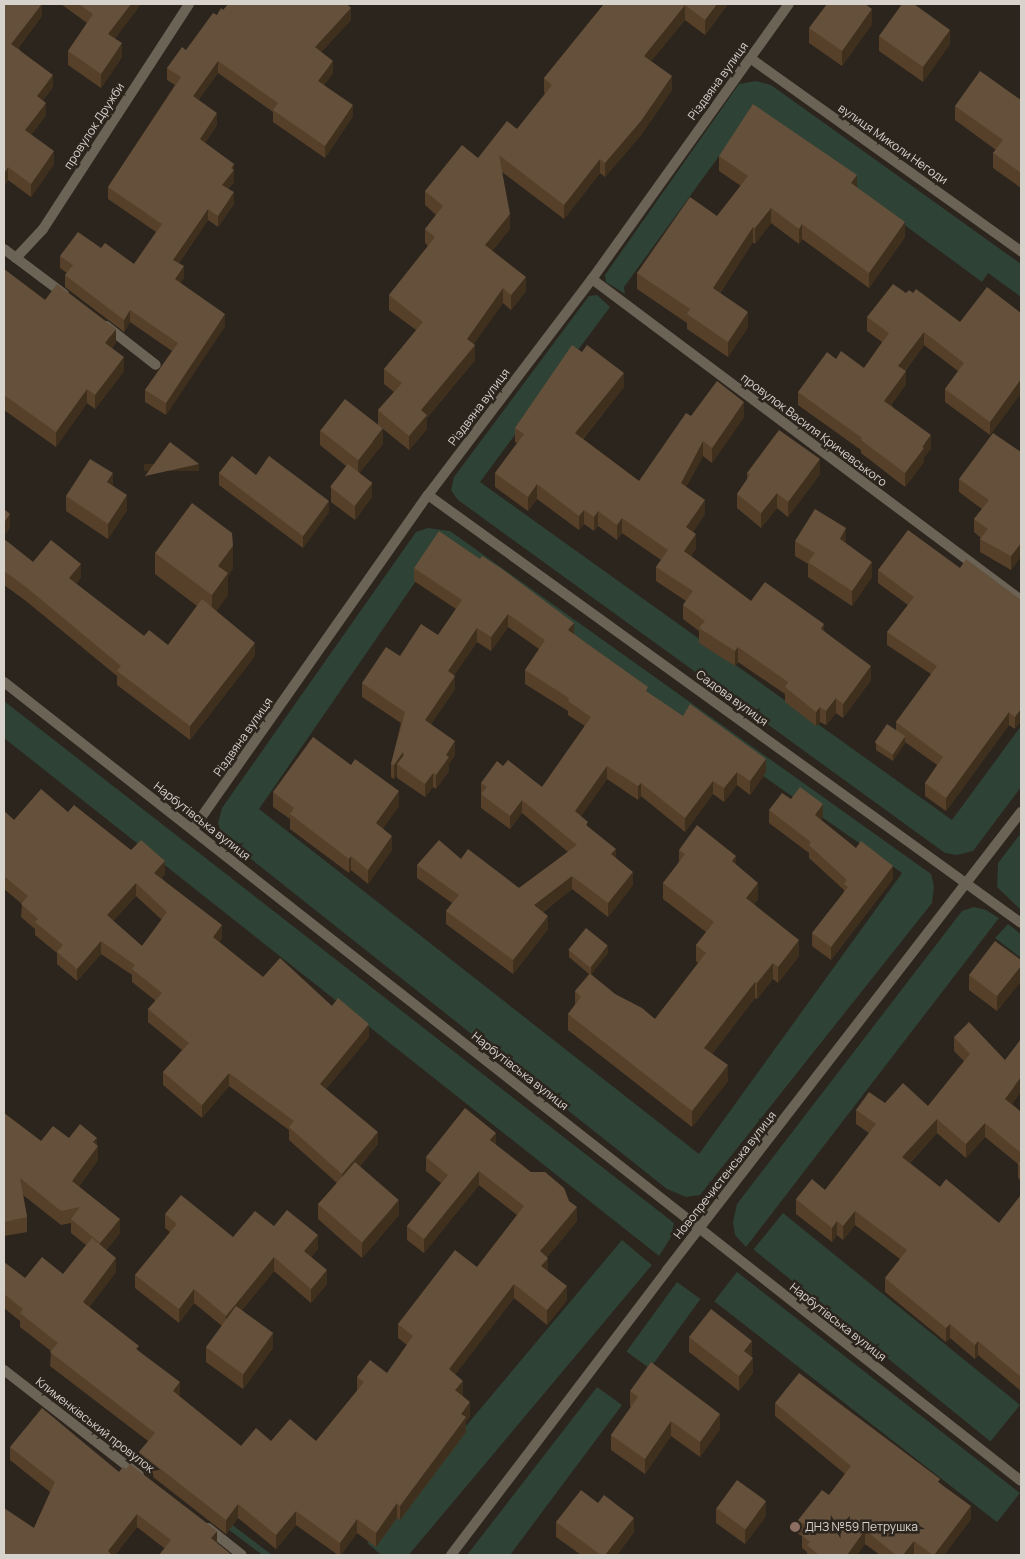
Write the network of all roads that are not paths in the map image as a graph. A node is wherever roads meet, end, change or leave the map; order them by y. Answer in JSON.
{"nodes":[{"id":1,"x":189,"y":4,"type":"edge"},
{"id":2,"x":789,"y":4,"type":"edge"},
{"id":3,"x":750,"y":58,"type":"junction"},
{"id":4,"x":4,"y":249,"type":"edge"},
{"id":5,"x":1021,"y":251,"type":"edge"},
{"id":6,"x":16,"y":258,"type":"junction"},
{"id":7,"x":592,"y":279,"type":"junction"},
{"id":8,"x":70,"y":299,"type":"edge"},
{"id":9,"x":94,"y":317,"type":"edge"},
{"id":10,"x":156,"y":365,"type":"dead end"},
{"id":11,"x":428,"y":496,"type":"junction"},
{"id":12,"x":1021,"y":600,"type":"edge"},
{"id":13,"x":4,"y":682,"type":"edge"},
{"id":14,"x":1021,"y":812,"type":"edge"},
{"id":15,"x":193,"y":829,"type":"junction"},
{"id":16,"x":967,"y":882,"type":"junction"},
{"id":17,"x":1021,"y":923,"type":"edge"},
{"id":18,"x":700,"y":1229,"type":"junction"},
{"id":19,"x":4,"y":1370,"type":"edge"},
{"id":20,"x":1021,"y":1481,"type":"edge"},
{"id":21,"x":151,"y":1484,"type":"edge"},
{"id":22,"x":197,"y":1520,"type":"edge"},
{"id":23,"x":242,"y":1555,"type":"edge"},
{"id":24,"x":451,"y":1555,"type":"edge"}],
"edges":[{"from":1,"to":6,"type":"street","name":"провулок Дружби"},
{"from":2,"to":3,"type":"street","name":"Різдвяна вулиця"},
{"from":3,"to":5,"type":"street","name":"вулиця Миколи Негоди"},
{"from":3,"to":7,"type":"street","name":"Різдвяна вулиця"},
{"from":4,"to":6,"type":"street"},
{"from":6,"to":8,"type":"street"},
{"from":7,"to":11,"type":"street","name":"Різдвяна вулиця"},
{"from":7,"to":12,"type":"street","name":"провулок Василя Кричевського"},
{"from":9,"to":10,"type":"street"},
{"from":11,"to":15,"type":"street","name":"Різдвяна вулиця"},
{"from":11,"to":16,"type":"street","name":"Садова вулиця"},
{"from":13,"to":15,"type":"street","name":"Нарбутівська вулиця"},
{"from":14,"to":16,"type":"street","name":"Новопречистенська вулиця"},
{"from":15,"to":18,"type":"street","name":"Нарбутівська вулиця"},
{"from":16,"to":17,"type":"street","name":"Садова вулиця"},
{"from":16,"to":18,"type":"street","name":"Новопречистенська вулиця"},
{"from":18,"to":20,"type":"street","name":"Нарбутівська вулиця"},
{"from":18,"to":24,"type":"street","name":"Новопречистенська вулиця"},
{"from":19,"to":21,"type":"street","name":"Клименківський провулок"},
{"from":22,"to":23,"type":"street"}]}
